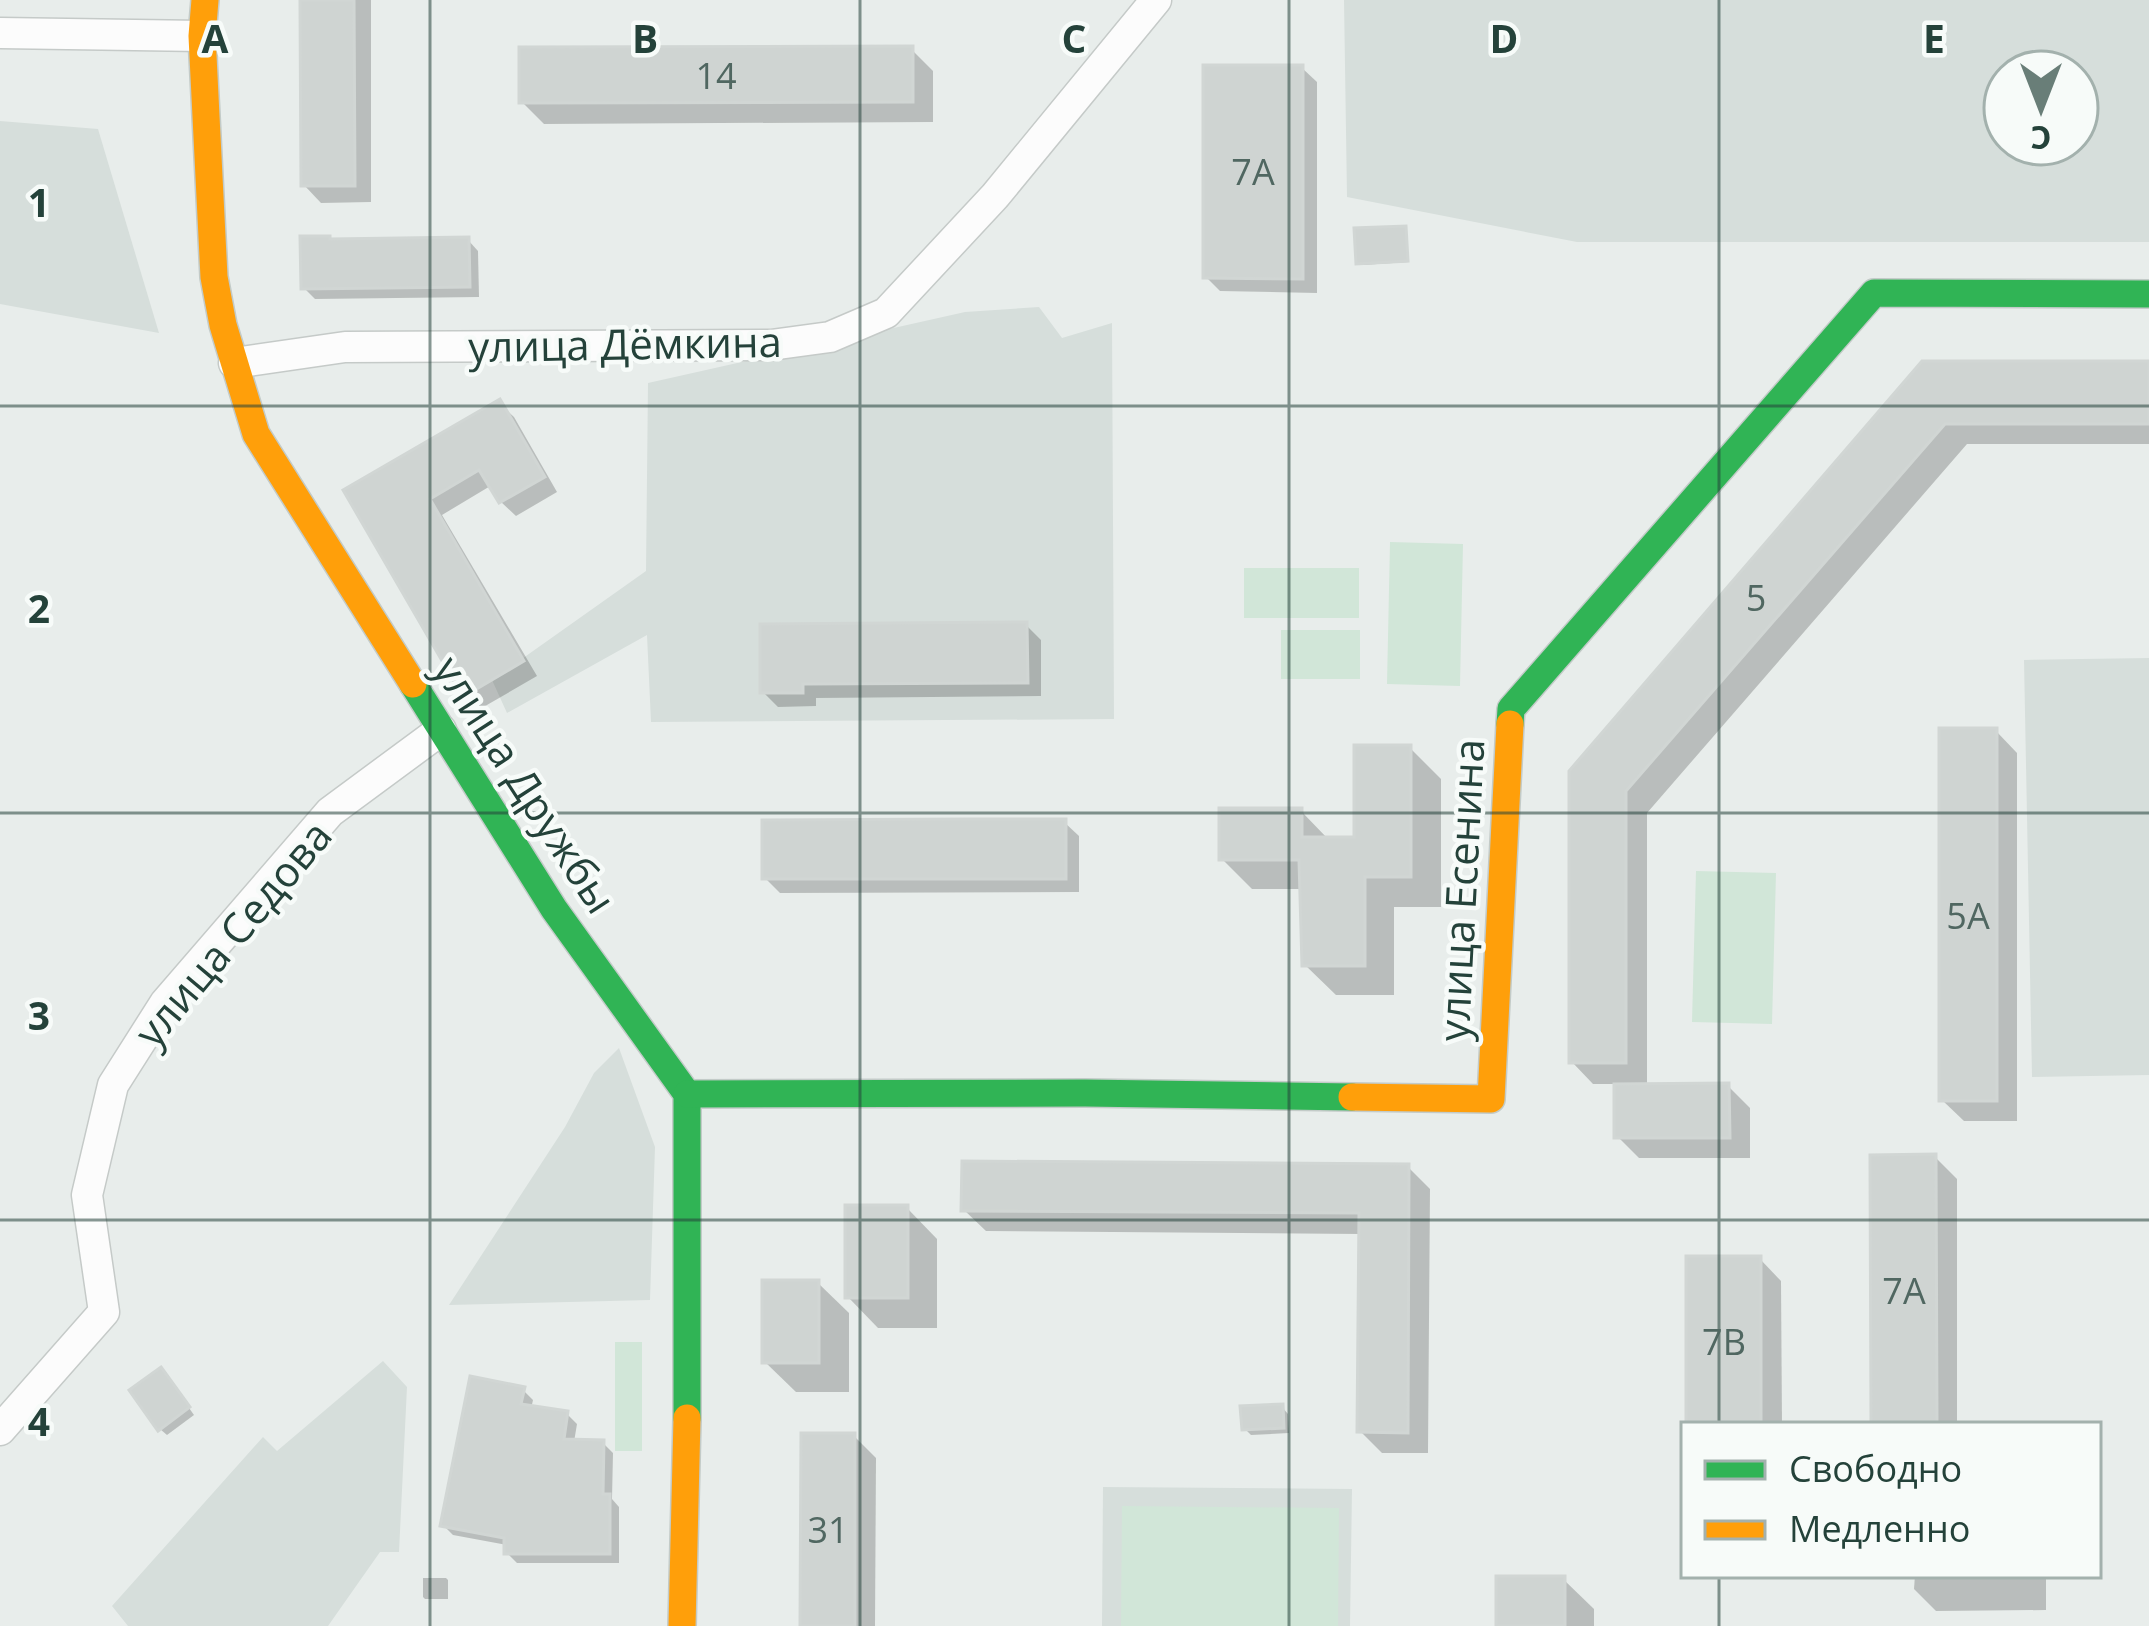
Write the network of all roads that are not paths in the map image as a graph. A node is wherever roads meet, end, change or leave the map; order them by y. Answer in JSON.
{"nodes":[{"id":1,"x":205,"y":0,"type":"edge"},
{"id":2,"x":1156,"y":0,"type":"edge"},
{"id":3,"x":0,"y":33,"type":"edge"},
{"id":4,"x":202,"y":36,"type":"junction"},
{"id":5,"x":2149,"y":294,"type":"edge"},
{"id":6,"x":235,"y":363,"type":"junction"},
{"id":7,"x":441,"y":730,"type":"junction"},
{"id":8,"x":687,"y":1094,"type":"junction"},
{"id":9,"x":0,"y":1430,"type":"edge"},
{"id":10,"x":682,"y":1626,"type":"edge"}],
"edges":[{"from":1,"to":4,"type":"street","name":"улица Дружбы"},
{"from":2,"to":6,"type":"street","name":"улица Дёмкина"},
{"from":3,"to":4,"type":"street"},
{"from":4,"to":6,"type":"street","name":"улица Дружбы"},
{"from":5,"to":8,"type":"street","name":"улица Есенина"},
{"from":6,"to":7,"type":"street","name":"улица Дружбы"},
{"from":7,"to":8,"type":"street","name":"улица Дружбы"},
{"from":7,"to":9,"type":"street","name":"улица Седова"},
{"from":8,"to":10,"type":"street"}]}
